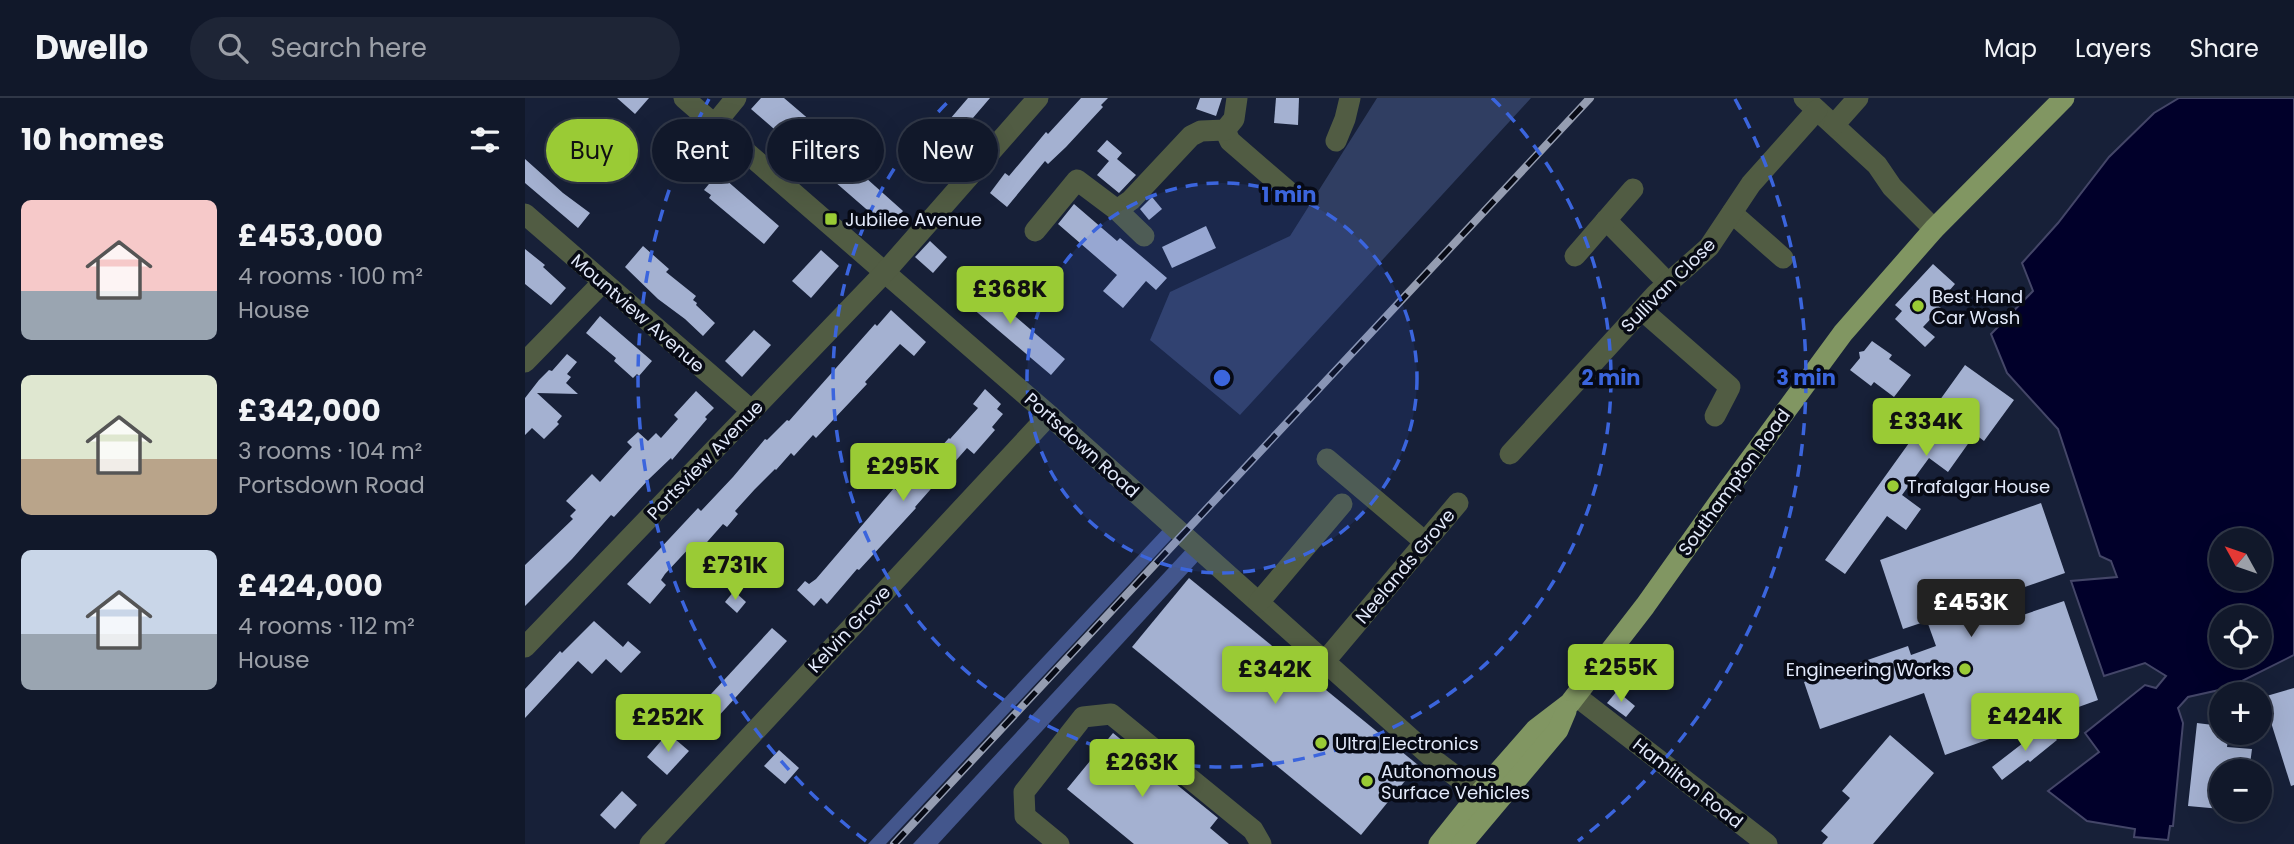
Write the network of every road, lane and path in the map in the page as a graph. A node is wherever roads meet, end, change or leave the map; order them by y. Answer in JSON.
{"nodes":[{"id":1,"x":684,"y":98,"type":"edge"},
{"id":2,"x":736,"y":98,"type":"edge"},
{"id":3,"x":1038,"y":98,"type":"edge"},
{"id":4,"x":1237,"y":98,"type":"edge"},
{"id":5,"x":1350,"y":98,"type":"edge"},
{"id":6,"x":1858,"y":98,"type":"edge"},
{"id":7,"x":2064,"y":98,"type":"edge"},
{"id":8,"x":1811,"y":104,"type":"edge"},
{"id":9,"x":707,"y":119,"type":"edge"},
{"id":10,"x":719,"y":119,"type":"edge"},
{"id":11,"x":1834,"y":125,"type":"junction"},
{"id":12,"x":1225,"y":130,"type":"junction"},
{"id":13,"x":1336,"y":141,"type":"dead end"},
{"id":14,"x":753,"y":159,"type":"edge"},
{"id":15,"x":1633,"y":189,"type":"dead end"},
{"id":16,"x":1289,"y":192,"type":"dead end"},
{"id":17,"x":1117,"y":210,"type":"junction"},
{"id":18,"x":1731,"y":213,"type":"junction"},
{"id":19,"x":525,"y":214,"type":"edge"},
{"id":20,"x":1606,"y":220,"type":"junction"},
{"id":21,"x":1934,"y":229,"type":"junction"},
{"id":22,"x":1035,"y":231,"type":"dead end"},
{"id":23,"x":1144,"y":236,"type":"dead end"},
{"id":24,"x":1575,"y":256,"type":"dead end"},
{"id":25,"x":1783,"y":258,"type":"dead end"},
{"id":26,"x":885,"y":272,"type":"junction"},
{"id":27,"x":603,"y":282,"type":"junction"},
{"id":28,"x":1668,"y":283,"type":"junction"},
{"id":29,"x":1641,"y":310,"type":"junction"},
{"id":30,"x":525,"y":362,"type":"edge"},
{"id":31,"x":752,"y":411,"type":"junction"},
{"id":32,"x":1049,"y":415,"type":"junction"},
{"id":33,"x":1715,"y":416,"type":"dead end"},
{"id":34,"x":1510,"y":454,"type":"dead end"},
{"id":35,"x":1327,"y":459,"type":"dead end"},
{"id":36,"x":1458,"y":503,"type":"dead end"},
{"id":37,"x":1342,"y":504,"type":"dead end"},
{"id":38,"x":1425,"y":542,"type":"junction"},
{"id":39,"x":1259,"y":601,"type":"junction"},
{"id":40,"x":525,"y":647,"type":"edge"},
{"id":41,"x":1325,"y":661,"type":"junction"},
{"id":42,"x":1573,"y":700,"type":"junction"},
{"id":43,"x":1479,"y":794,"type":"junction"},
{"id":44,"x":1448,"y":843,"type":"edge"},
{"id":45,"x":650,"y":844,"type":"edge"},
{"id":46,"x":1059,"y":844,"type":"edge"},
{"id":47,"x":1261,"y":844,"type":"edge"},
{"id":48,"x":1767,"y":844,"type":"edge"}],
"edges":[{"from":1,"to":9,"type":"street","name":"Portsdown Road"},
{"from":2,"to":10,"type":"street"},
{"from":3,"to":26,"type":"street"},
{"from":4,"to":12,"type":"street"},
{"from":5,"to":13,"type":"street"},
{"from":6,"to":11,"type":"street"},
{"from":7,"to":21,"type":"main road","name":"Southampton Road"},
{"from":8,"to":11,"type":"street"},
{"from":8,"to":18,"type":"street","name":"Sullivan Close"},
{"from":11,"to":21,"type":"street"},
{"from":12,"to":16,"type":"street"},
{"from":12,"to":17,"type":"street"},
{"from":14,"to":26,"type":"street","name":"Portsdown Road"},
{"from":15,"to":20,"type":"street"},
{"from":17,"to":22,"type":"street"},
{"from":17,"to":23,"type":"street"},
{"from":18,"to":25,"type":"street"},
{"from":18,"to":28,"type":"street","name":"Sullivan Close"},
{"from":19,"to":27,"type":"street","name":"Mountview Avenue"},
{"from":20,"to":24,"type":"street"},
{"from":20,"to":28,"type":"street"},
{"from":21,"to":42,"type":"main road","name":"Southampton Road"},
{"from":26,"to":31,"type":"street","name":"Portsview Avenue"},
{"from":26,"to":32,"type":"street","name":"Portsdown Road"},
{"from":27,"to":30,"type":"street"},
{"from":27,"to":31,"type":"street","name":"Mountview Avenue"},
{"from":28,"to":29,"type":"street","name":"Sullivan Close"},
{"from":29,"to":33,"type":"street"},
{"from":29,"to":34,"type":"street","name":"Sullivan Close"},
{"from":31,"to":40,"type":"street","name":"Portsview Avenue"},
{"from":32,"to":39,"type":"street","name":"Portsdown Road"},
{"from":32,"to":45,"type":"street","name":"Kelvin Grove"},
{"from":35,"to":38,"type":"street"},
{"from":36,"to":38,"type":"street","name":"Neelands Grove"},
{"from":37,"to":39,"type":"street"},
{"from":38,"to":41,"type":"street","name":"Neelands Grove"},
{"from":39,"to":41,"type":"street","name":"Portsdown Road"},
{"from":41,"to":43,"type":"street","name":"Portsdown Road"},
{"from":42,"to":43,"type":"main road","name":"Southampton Road"},
{"from":42,"to":44,"type":"main road"},
{"from":42,"to":48,"type":"street","name":"Hamilton Road"},
{"from":43,"to":44,"type":"main road","name":"Southampton Road"},
{"from":46,"to":47,"type":"street"}]}
